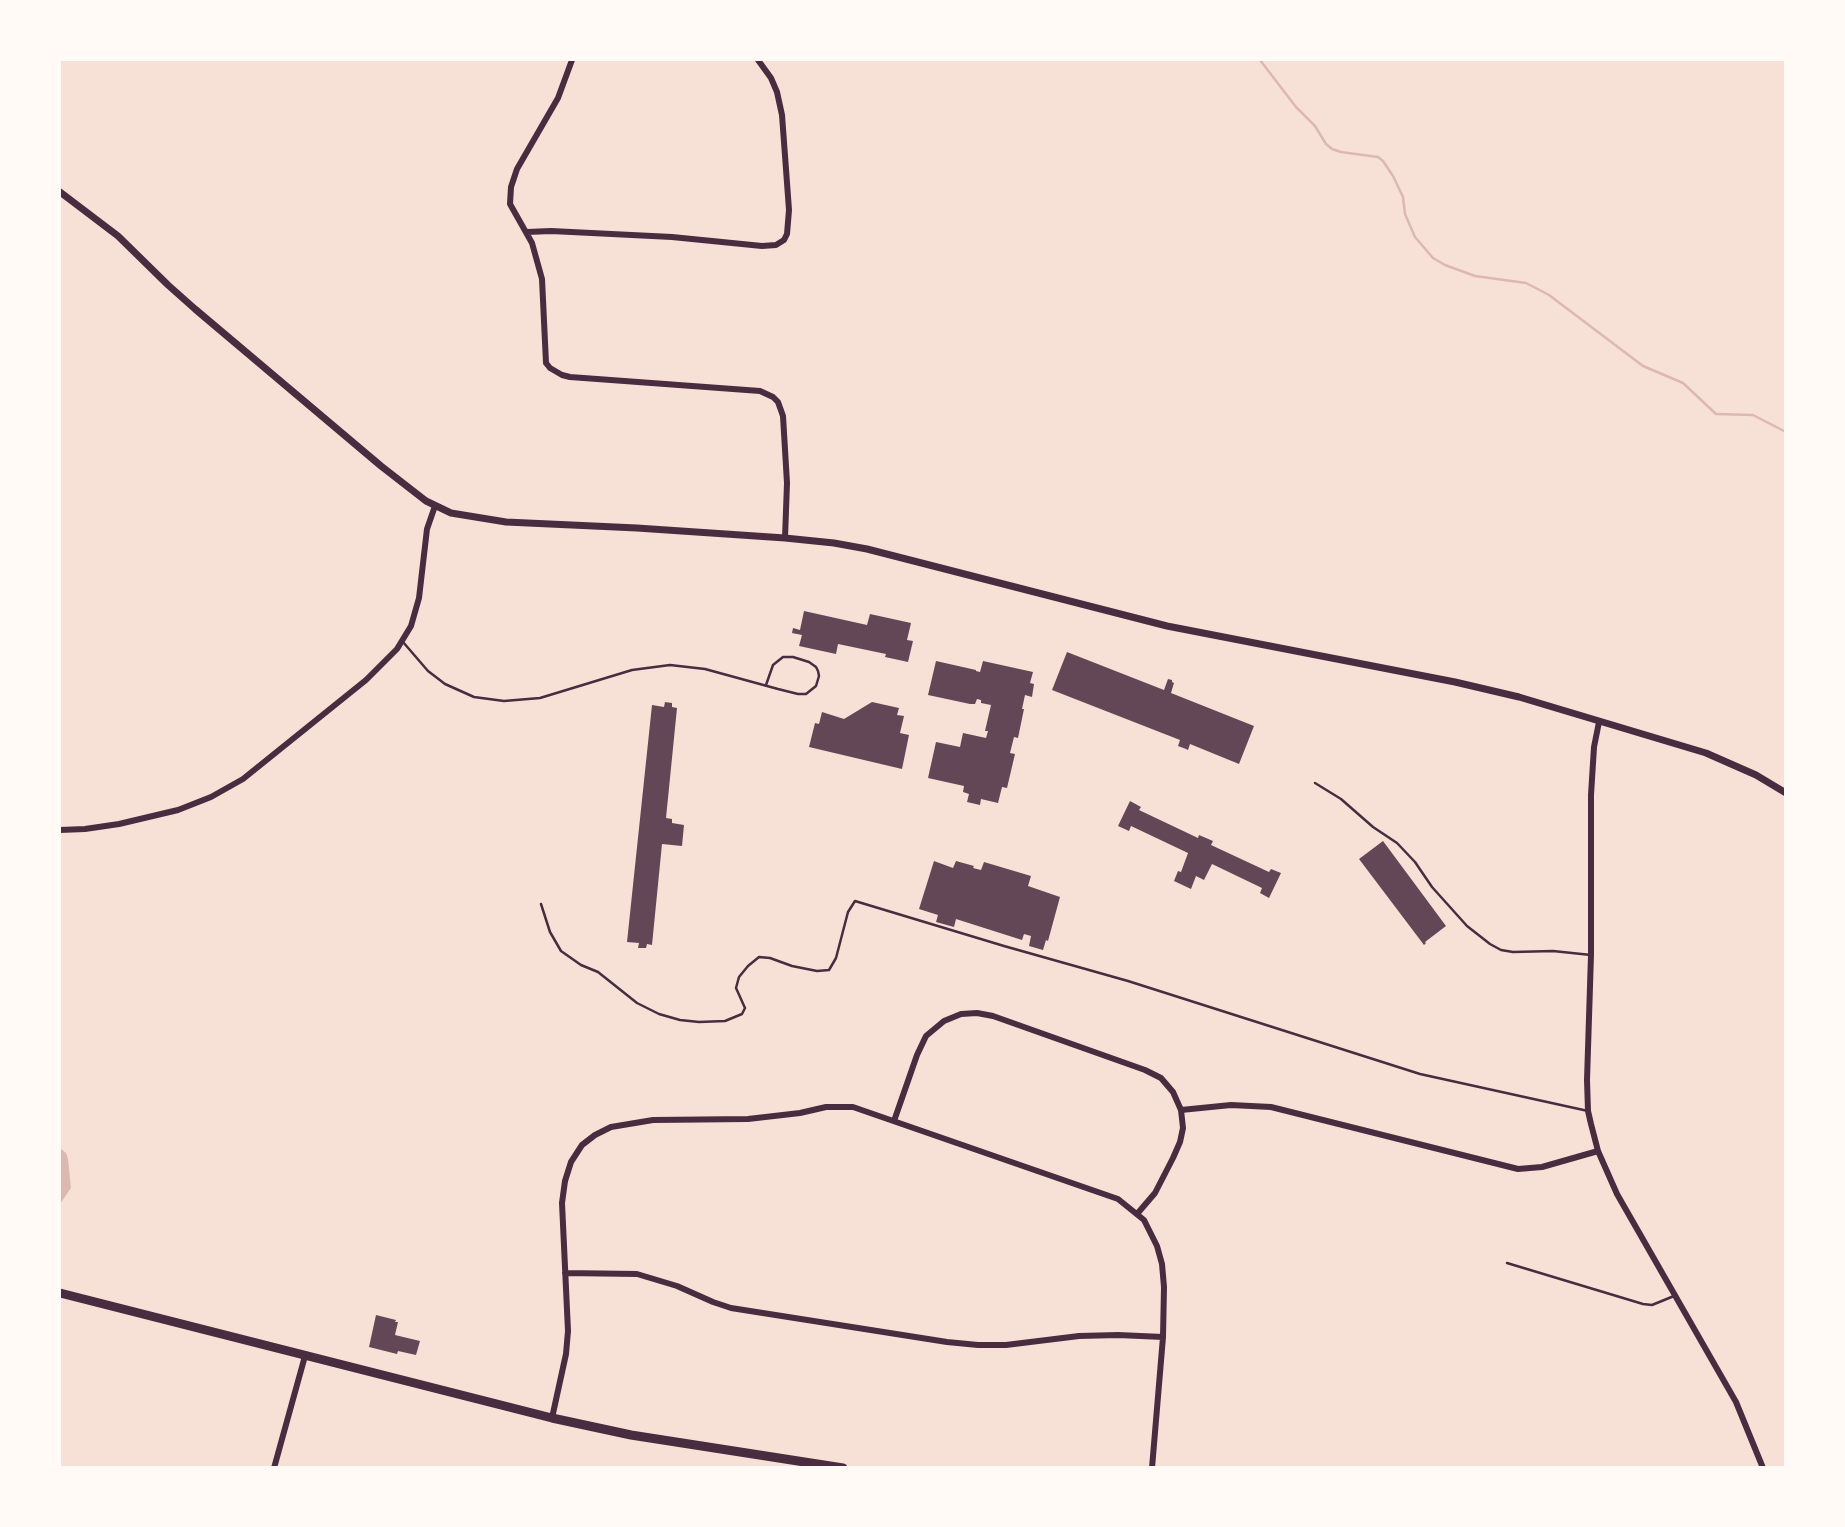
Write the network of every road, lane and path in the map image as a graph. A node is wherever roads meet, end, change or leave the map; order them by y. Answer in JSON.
{"nodes":[{"id":1,"x":572,"y":60,"type":"edge"},
{"id":2,"x":758,"y":60,"type":"edge"},
{"id":3,"x":60,"y":192,"type":"edge"},
{"id":4,"x":527,"y":232,"type":"junction"},
{"id":5,"x":435,"y":506,"type":"junction"},
{"id":6,"x":785,"y":538,"type":"junction"},
{"id":7,"x":402,"y":642,"type":"junction"},
{"id":8,"x":766,"y":685,"type":"junction"},
{"id":9,"x":1600,"y":722,"type":"junction"},
{"id":10,"x":1315,"y":783,"type":"dead end"},
{"id":11,"x":1786,"y":793,"type":"edge"},
{"id":12,"x":60,"y":830,"type":"edge"},
{"id":13,"x":541,"y":904,"type":"dead end"},
{"id":14,"x":1591,"y":955,"type":"junction"},
{"id":15,"x":1181,"y":1110,"type":"junction"},
{"id":16,"x":1588,"y":1111,"type":"junction"},
{"id":17,"x":894,"y":1121,"type":"junction"},
{"id":18,"x":1598,"y":1151,"type":"junction"},
{"id":19,"x":1137,"y":1214,"type":"junction"},
{"id":20,"x":1507,"y":1263,"type":"dead end"},
{"id":21,"x":565,"y":1272,"type":"junction"},
{"id":22,"x":60,"y":1293,"type":"edge"},
{"id":23,"x":1674,"y":1296,"type":"junction"},
{"id":24,"x":1163,"y":1337,"type":"junction"},
{"id":25,"x":305,"y":1356,"type":"junction"},
{"id":26,"x":552,"y":1418,"type":"junction"},
{"id":27,"x":274,"y":1468,"type":"edge"},
{"id":28,"x":843,"y":1468,"type":"edge"},
{"id":29,"x":1152,"y":1468,"type":"edge"},
{"id":30,"x":1763,"y":1468,"type":"edge"}],
"edges":[{"from":1,"to":4,"type":"street"},
{"from":2,"to":4,"type":"street"},
{"from":3,"to":5,"type":"street"},
{"from":4,"to":6,"type":"street"},
{"from":5,"to":6,"type":"street"},
{"from":5,"to":7,"type":"street"},
{"from":6,"to":9,"type":"street"},
{"from":7,"to":8,"type":"lane"},
{"from":7,"to":12,"type":"street"},
{"from":8,"to":8,"type":"lane"},
{"from":9,"to":11,"type":"street"},
{"from":9,"to":14,"type":"street"},
{"from":10,"to":14,"type":"lane"},
{"from":13,"to":16,"type":"lane"},
{"from":14,"to":16,"type":"street"},
{"from":15,"to":17,"type":"street"},
{"from":15,"to":18,"type":"street"},
{"from":15,"to":19,"type":"street"},
{"from":16,"to":18,"type":"street"},
{"from":17,"to":19,"type":"street"},
{"from":17,"to":21,"type":"street"},
{"from":18,"to":23,"type":"street"},
{"from":19,"to":24,"type":"street"},
{"from":20,"to":23,"type":"lane"},
{"from":21,"to":24,"type":"street"},
{"from":21,"to":26,"type":"street"},
{"from":22,"to":25,"type":"main road"},
{"from":23,"to":30,"type":"street"},
{"from":24,"to":29,"type":"street"},
{"from":25,"to":26,"type":"main road"},
{"from":25,"to":27,"type":"street"},
{"from":26,"to":28,"type":"main road"}]}
